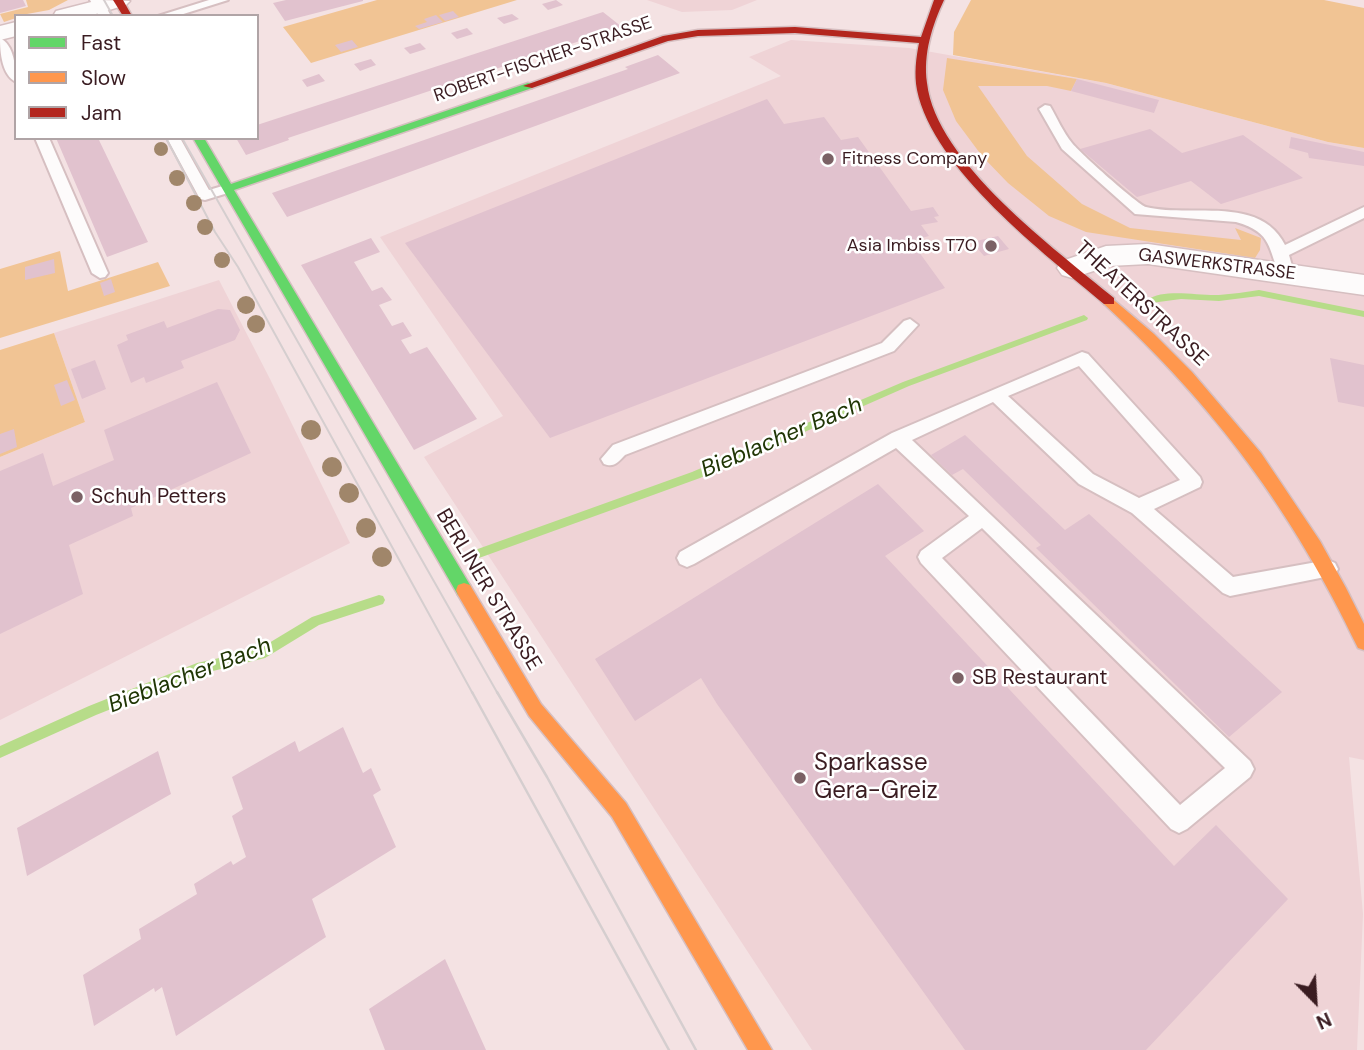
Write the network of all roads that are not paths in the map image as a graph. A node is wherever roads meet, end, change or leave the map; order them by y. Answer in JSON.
{"nodes":[{"id":1,"x":222,"y":0,"type":"edge"},
{"id":2,"x":939,"y":0,"type":"edge"},
{"id":3,"x":111,"y":7,"type":"edge"},
{"id":4,"x":74,"y":14,"type":"edge"},
{"id":5,"x":170,"y":14,"type":"edge"},
{"id":6,"x":924,"y":40,"type":"junction"},
{"id":7,"x":0,"y":42,"type":"edge"},
{"id":8,"x":14,"y":74,"type":"edge"},
{"id":9,"x":1045,"y":109,"type":"dead end"},
{"id":10,"x":43,"y":140,"type":"edge"},
{"id":11,"x":174,"y":140,"type":"edge"},
{"id":12,"x":199,"y":140,"type":"edge"},
{"id":13,"x":226,"y":189,"type":"junction"},
{"id":14,"x":1364,"y":212,"type":"edge"},
{"id":15,"x":1284,"y":262,"type":"junction"},
{"id":16,"x":1072,"y":268,"type":"junction"},
{"id":17,"x":100,"y":273,"type":"dead end"},
{"id":18,"x":1364,"y":285,"type":"edge"},
{"id":19,"x":910,"y":325,"type":"dead end"},
{"id":20,"x":995,"y":394,"type":"junction"},
{"id":21,"x":898,"y":438,"type":"junction"},
{"id":22,"x":610,"y":459,"type":"dead end"},
{"id":23,"x":1139,"y":507,"type":"junction"},
{"id":24,"x":984,"y":517,"type":"junction"},
{"id":25,"x":687,"y":558,"type":"dead end"},
{"id":26,"x":1328,"y":569,"type":"junction"},
{"id":27,"x":1364,"y":642,"type":"edge"},
{"id":28,"x":761,"y":1050,"type":"edge"}],
"edges":[{"from":1,"to":5,"type":"lane"},
{"from":2,"to":6,"type":"main road","name":"THEATERSTRASSE"},
{"from":3,"to":4,"type":"street"},
{"from":6,"to":13,"type":"main road","name":"ROBERT-FISCHER-STRASSE"},
{"from":6,"to":16,"type":"main road","name":"THEATERSTRASSE"},
{"from":7,"to":8,"type":"lane"},
{"from":9,"to":15,"type":"lane"},
{"from":10,"to":17,"type":"lane"},
{"from":11,"to":13,"type":"lane"},
{"from":12,"to":13,"type":"main road","name":"BERLINER STRASSE"},
{"from":13,"to":28,"type":"main road","name":"BERLINER STRASSE"},
{"from":14,"to":15,"type":"lane"},
{"from":15,"to":16,"type":"street","name":"GASWERKSTRASSE"},
{"from":15,"to":18,"type":"street","name":"GASWERKSTRASSE"},
{"from":16,"to":26,"type":"main road","name":"THEATERSTRASSE"},
{"from":19,"to":22,"type":"lane"},
{"from":20,"to":21,"type":"lane"},
{"from":20,"to":23,"type":"lane"},
{"from":20,"to":23,"type":"lane"},
{"from":21,"to":24,"type":"lane"},
{"from":21,"to":25,"type":"lane"},
{"from":23,"to":26,"type":"lane"},
{"from":24,"to":24,"type":"lane"},
{"from":26,"to":27,"type":"main road","name":"THEATERSTRASSE"}]}
